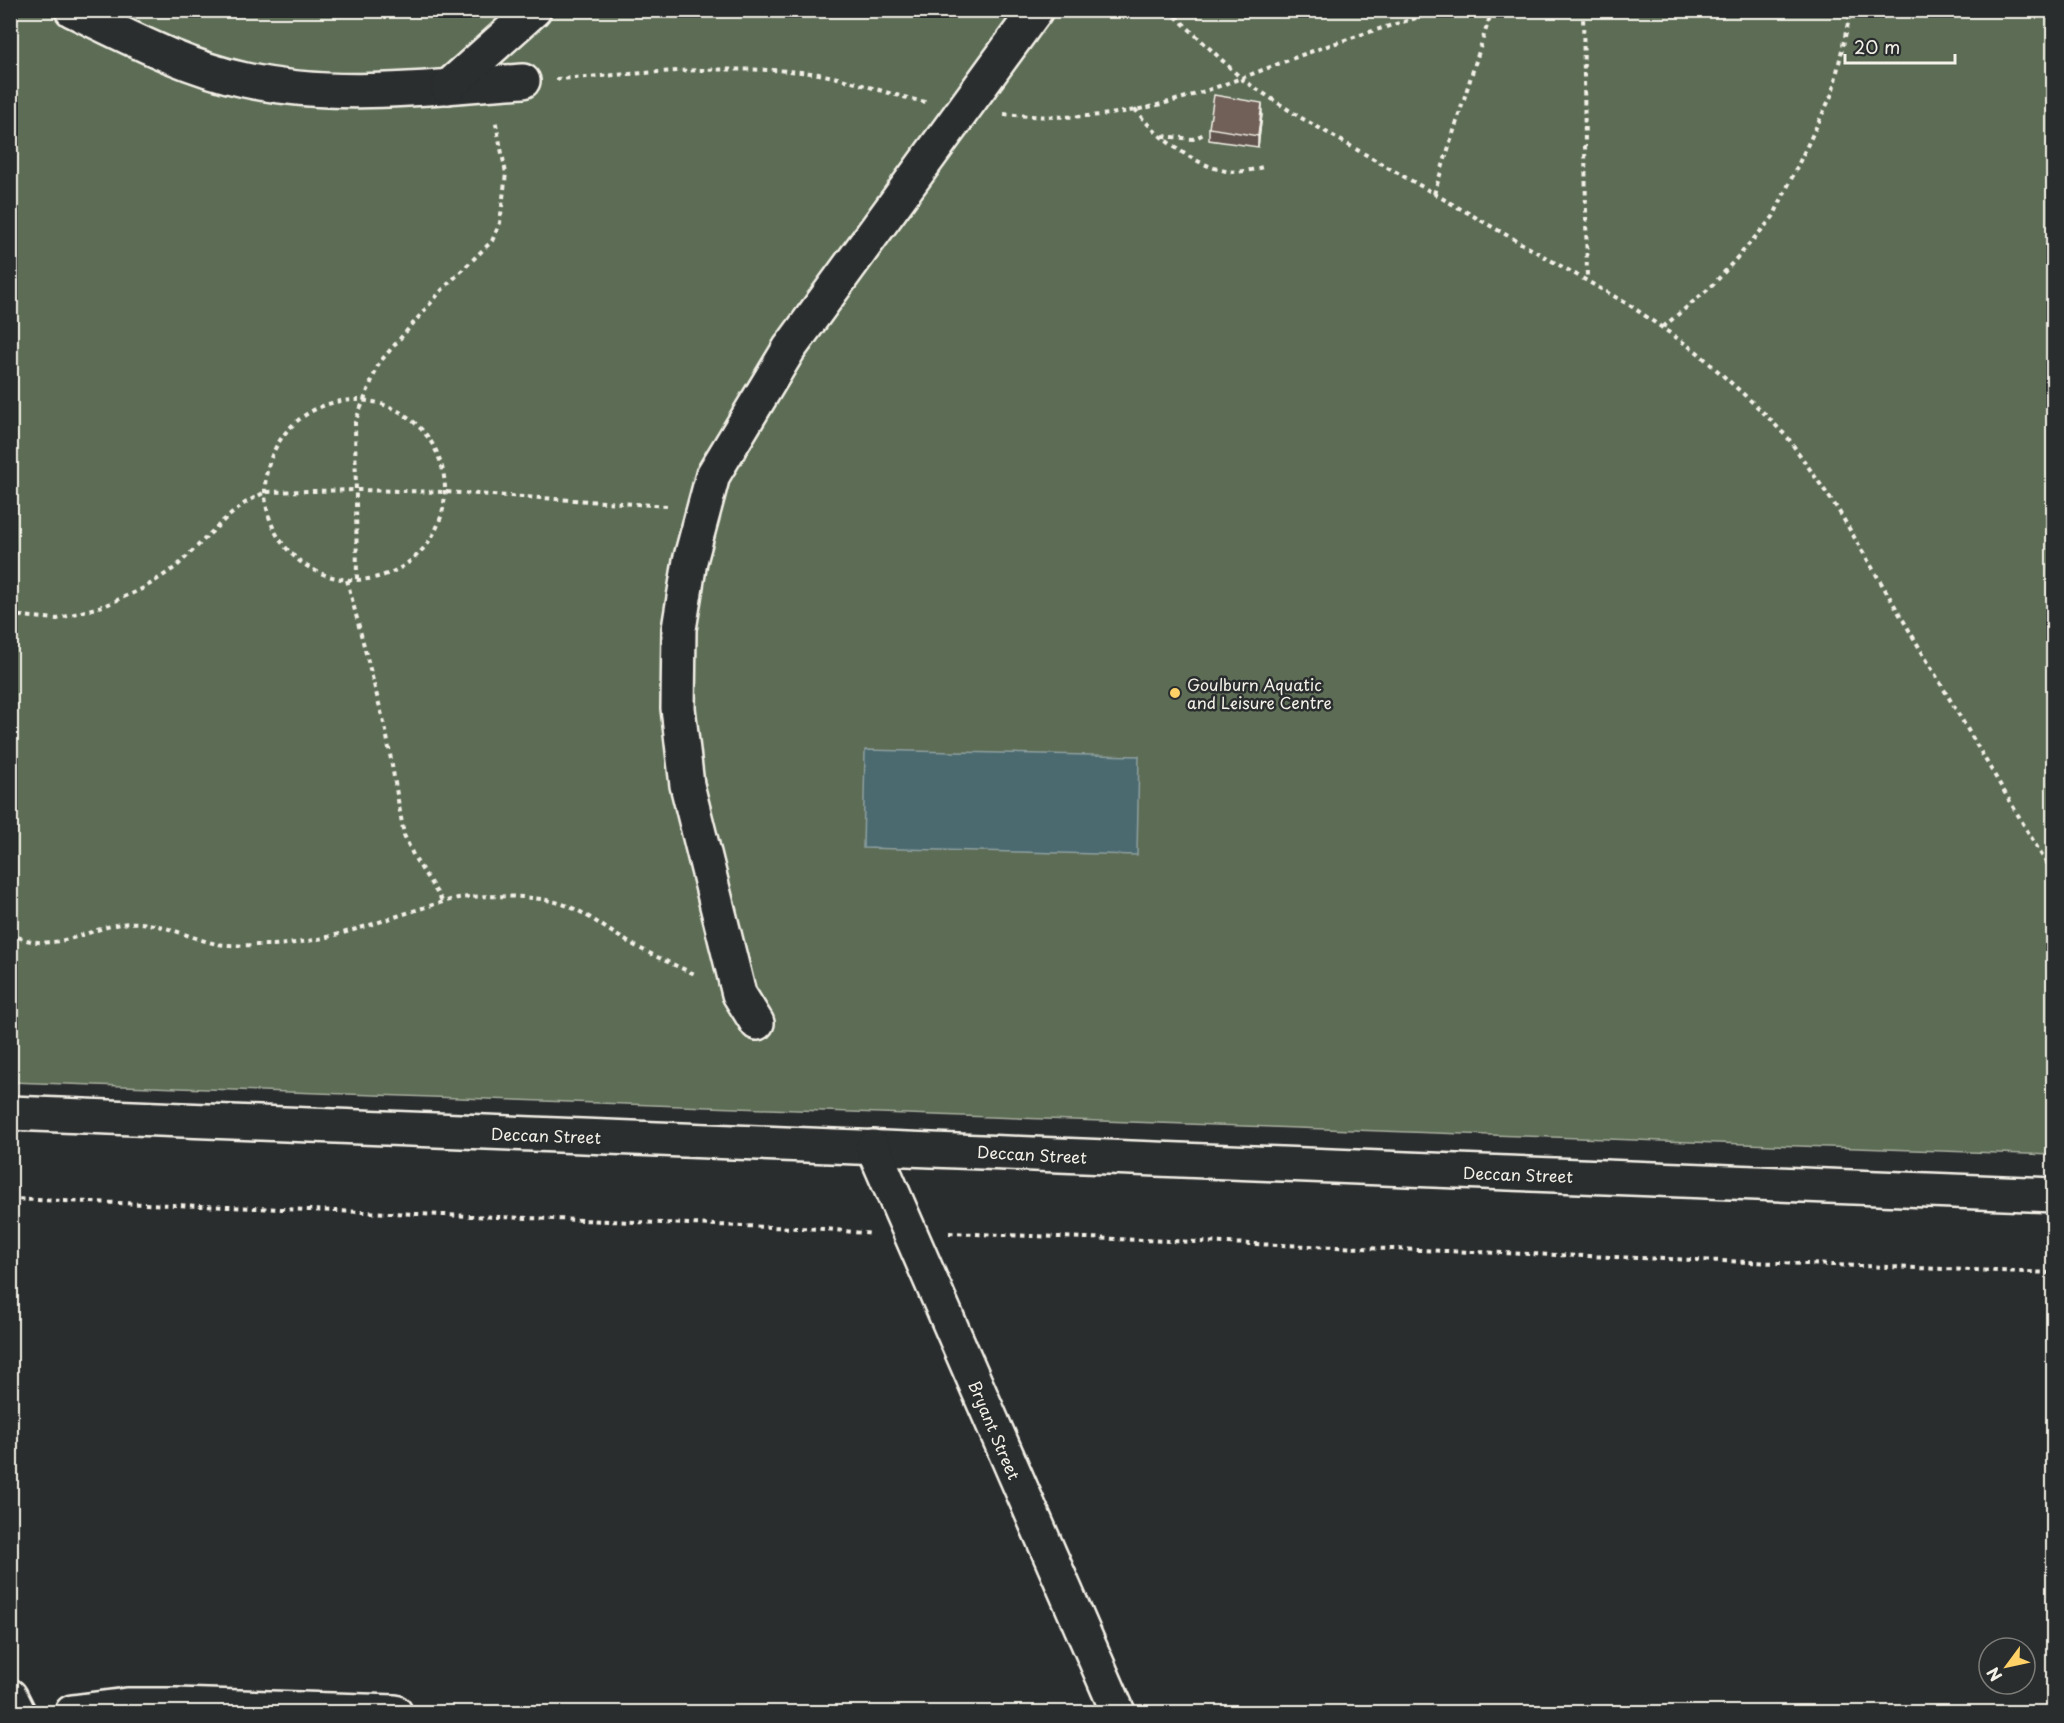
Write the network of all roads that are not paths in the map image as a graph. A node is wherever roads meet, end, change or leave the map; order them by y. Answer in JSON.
{"nodes":[{"id":1,"x":72,"y":10,"type":"edge"},
{"id":2,"x":534,"y":10,"type":"edge"},
{"id":3,"x":1036,"y":10,"type":"edge"},
{"id":4,"x":523,"y":81,"type":"dead end"},
{"id":5,"x":448,"y":87,"type":"junction"},
{"id":6,"x":757,"y":1023,"type":"dead end"},
{"id":7,"x":10,"y":1113,"type":"edge"},
{"id":8,"x":873,"y":1147,"type":"junction"},
{"id":9,"x":2054,"y":1195,"type":"edge"},
{"id":10,"x":10,"y":1696,"type":"edge"},
{"id":11,"x":18,"y":1713,"type":"edge"},
{"id":12,"x":72,"y":1713,"type":"edge"},
{"id":13,"x":395,"y":1713,"type":"edge"},
{"id":14,"x":1118,"y":1713,"type":"edge"}],
"edges":[{"from":1,"to":5,"type":"street"},
{"from":2,"to":5,"type":"street"},
{"from":3,"to":6,"type":"street"},
{"from":4,"to":5,"type":"street"},
{"from":7,"to":8,"type":"street","name":"Deccan Street"},
{"from":8,"to":9,"type":"street","name":"Deccan Street"},
{"from":8,"to":14,"type":"street","name":"Bryant Street"},
{"from":10,"to":11,"type":"street"},
{"from":12,"to":13,"type":"street"}]}
